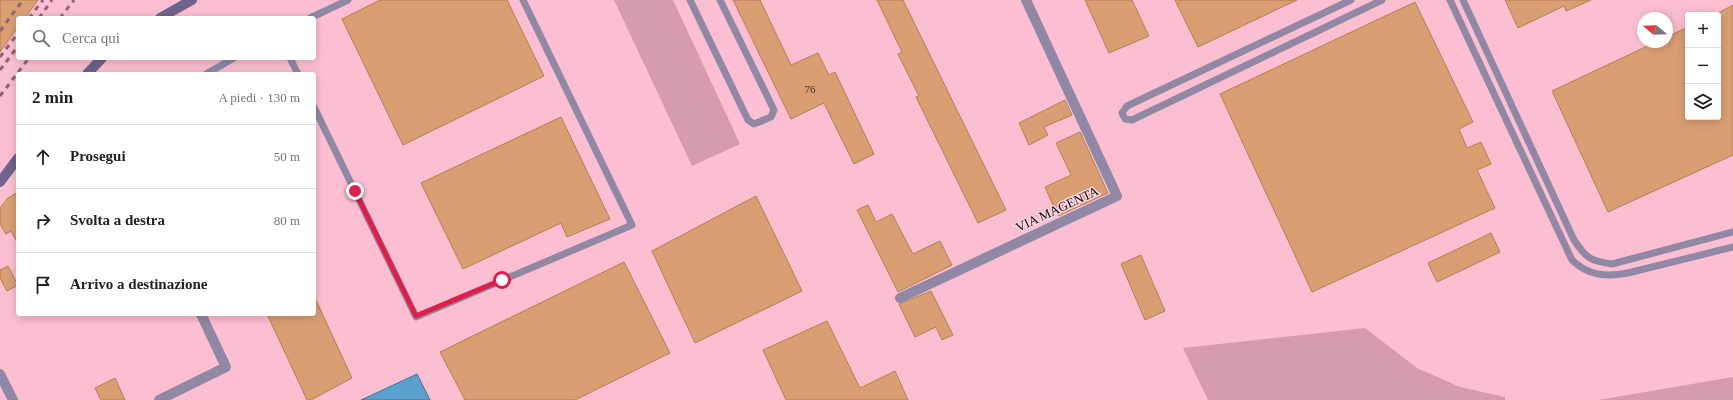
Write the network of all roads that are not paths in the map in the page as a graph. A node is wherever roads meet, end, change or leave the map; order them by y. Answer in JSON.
{"nodes":[{"id":1,"x":192,"y":0,"type":"edge"},
{"id":2,"x":348,"y":0,"type":"edge"},
{"id":3,"x":523,"y":0,"type":"edge"},
{"id":4,"x":690,"y":0,"type":"edge"},
{"id":5,"x":720,"y":0,"type":"edge"},
{"id":6,"x":1026,"y":0,"type":"edge"},
{"id":7,"x":1351,"y":0,"type":"edge"},
{"id":8,"x":1382,"y":0,"type":"edge"},
{"id":9,"x":1450,"y":0,"type":"edge"},
{"id":10,"x":1463,"y":0,"type":"edge"},
{"id":11,"x":164,"y":16,"type":"edge"},
{"id":12,"x":314,"y":16,"type":"edge"},
{"id":13,"x":100,"y":60,"type":"edge"},
{"id":14,"x":230,"y":60,"type":"edge"},
{"id":15,"x":291,"y":60,"type":"edge"},
{"id":16,"x":89,"y":72,"type":"edge"},
{"id":17,"x":210,"y":72,"type":"edge"},
{"id":18,"x":297,"y":72,"type":"edge"},
{"id":19,"x":316,"y":111,"type":"edge"},
{"id":20,"x":16,"y":161,"type":"edge"},
{"id":21,"x":0,"y":182,"type":"edge"},
{"id":22,"x":1733,"y":232,"type":"edge"},
{"id":23,"x":1733,"y":247,"type":"edge"},
{"id":24,"x":900,"y":298,"type":"dead end"},
{"id":25,"x":202,"y":316,"type":"edge"},
{"id":26,"x":0,"y":374,"type":"edge"},
{"id":27,"x":13,"y":400,"type":"edge"},
{"id":28,"x":159,"y":400,"type":"edge"}],
"edges":[{"from":1,"to":11,"type":"street"},
{"from":2,"to":12,"type":"lane"},
{"from":3,"to":19,"type":"lane"},
{"from":4,"to":5,"type":"lane"},
{"from":6,"to":24,"type":"street","name":"VIA MAGENTA"},
{"from":7,"to":8,"type":"lane"},
{"from":9,"to":23,"type":"lane"},
{"from":10,"to":22,"type":"lane"},
{"from":13,"to":16,"type":"street"},
{"from":14,"to":17,"type":"lane"},
{"from":15,"to":18,"type":"lane"},
{"from":20,"to":21,"type":"street"},
{"from":25,"to":28,"type":"street"},
{"from":26,"to":27,"type":"street"}]}
